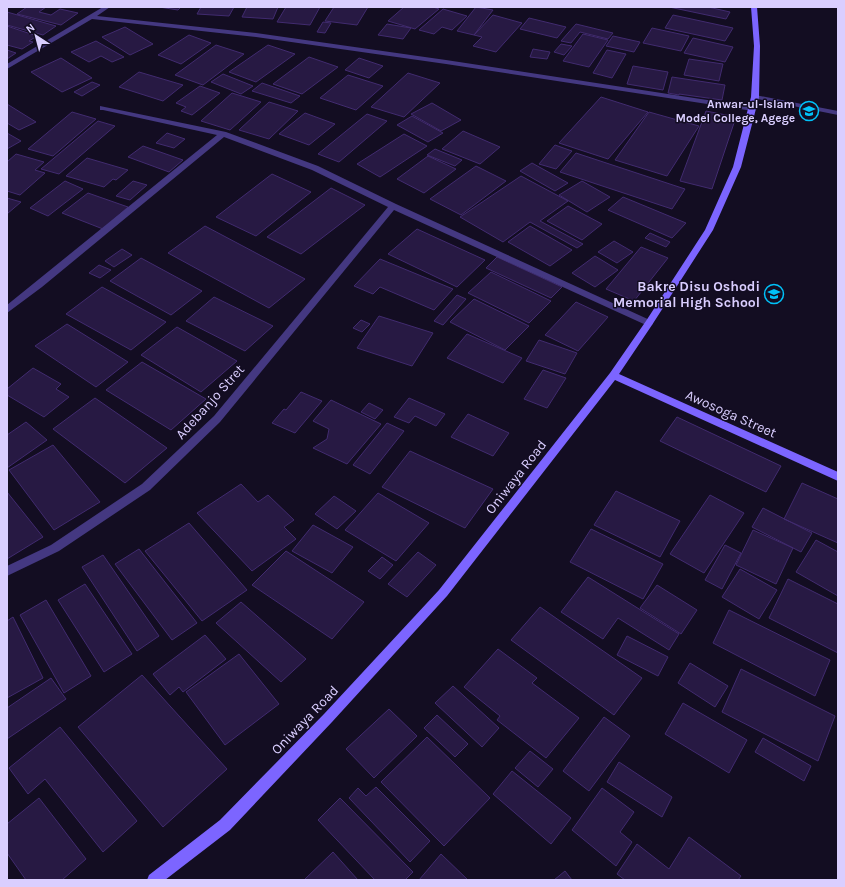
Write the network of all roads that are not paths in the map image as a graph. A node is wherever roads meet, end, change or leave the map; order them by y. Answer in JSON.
{"nodes":[{"id":1,"x":107,"y":7,"type":"edge"},
{"id":2,"x":754,"y":7,"type":"edge"},
{"id":3,"x":93,"y":17,"type":"junction"},
{"id":4,"x":7,"y":67,"type":"edge"},
{"id":5,"x":755,"y":97,"type":"junction"},
{"id":6,"x":103,"y":108,"type":"dead end"},
{"id":7,"x":752,"y":109,"type":"junction"},
{"id":8,"x":838,"y":113,"type":"edge"},
{"id":9,"x":223,"y":134,"type":"junction"},
{"id":10,"x":393,"y":206,"type":"junction"},
{"id":11,"x":7,"y":310,"type":"edge"},
{"id":12,"x":649,"y":323,"type":"junction"},
{"id":13,"x":613,"y":375,"type":"junction"},
{"id":14,"x":838,"y":477,"type":"edge"},
{"id":15,"x":7,"y":571,"type":"edge"},
{"id":16,"x":154,"y":880,"type":"edge"}],
"edges":[{"from":1,"to":3,"type":"street"},
{"from":2,"to":5,"type":"main road","name":"Oniwaya Road"},
{"from":3,"to":4,"type":"street"},
{"from":3,"to":7,"type":"street"},
{"from":5,"to":7,"type":"main road","name":"Oniwaya Road"},
{"from":5,"to":8,"type":"street"},
{"from":6,"to":9,"type":"street"},
{"from":7,"to":12,"type":"main road","name":"Oniwaya Road"},
{"from":9,"to":10,"type":"street"},
{"from":9,"to":11,"type":"street"},
{"from":10,"to":12,"type":"street"},
{"from":10,"to":15,"type":"street","name":"Adebanjo Stret"},
{"from":12,"to":13,"type":"main road","name":"Oniwaya Road"},
{"from":13,"to":14,"type":"main road","name":"Awosoga Street"},
{"from":13,"to":16,"type":"main road","name":"Oniwaya Road"}]}
